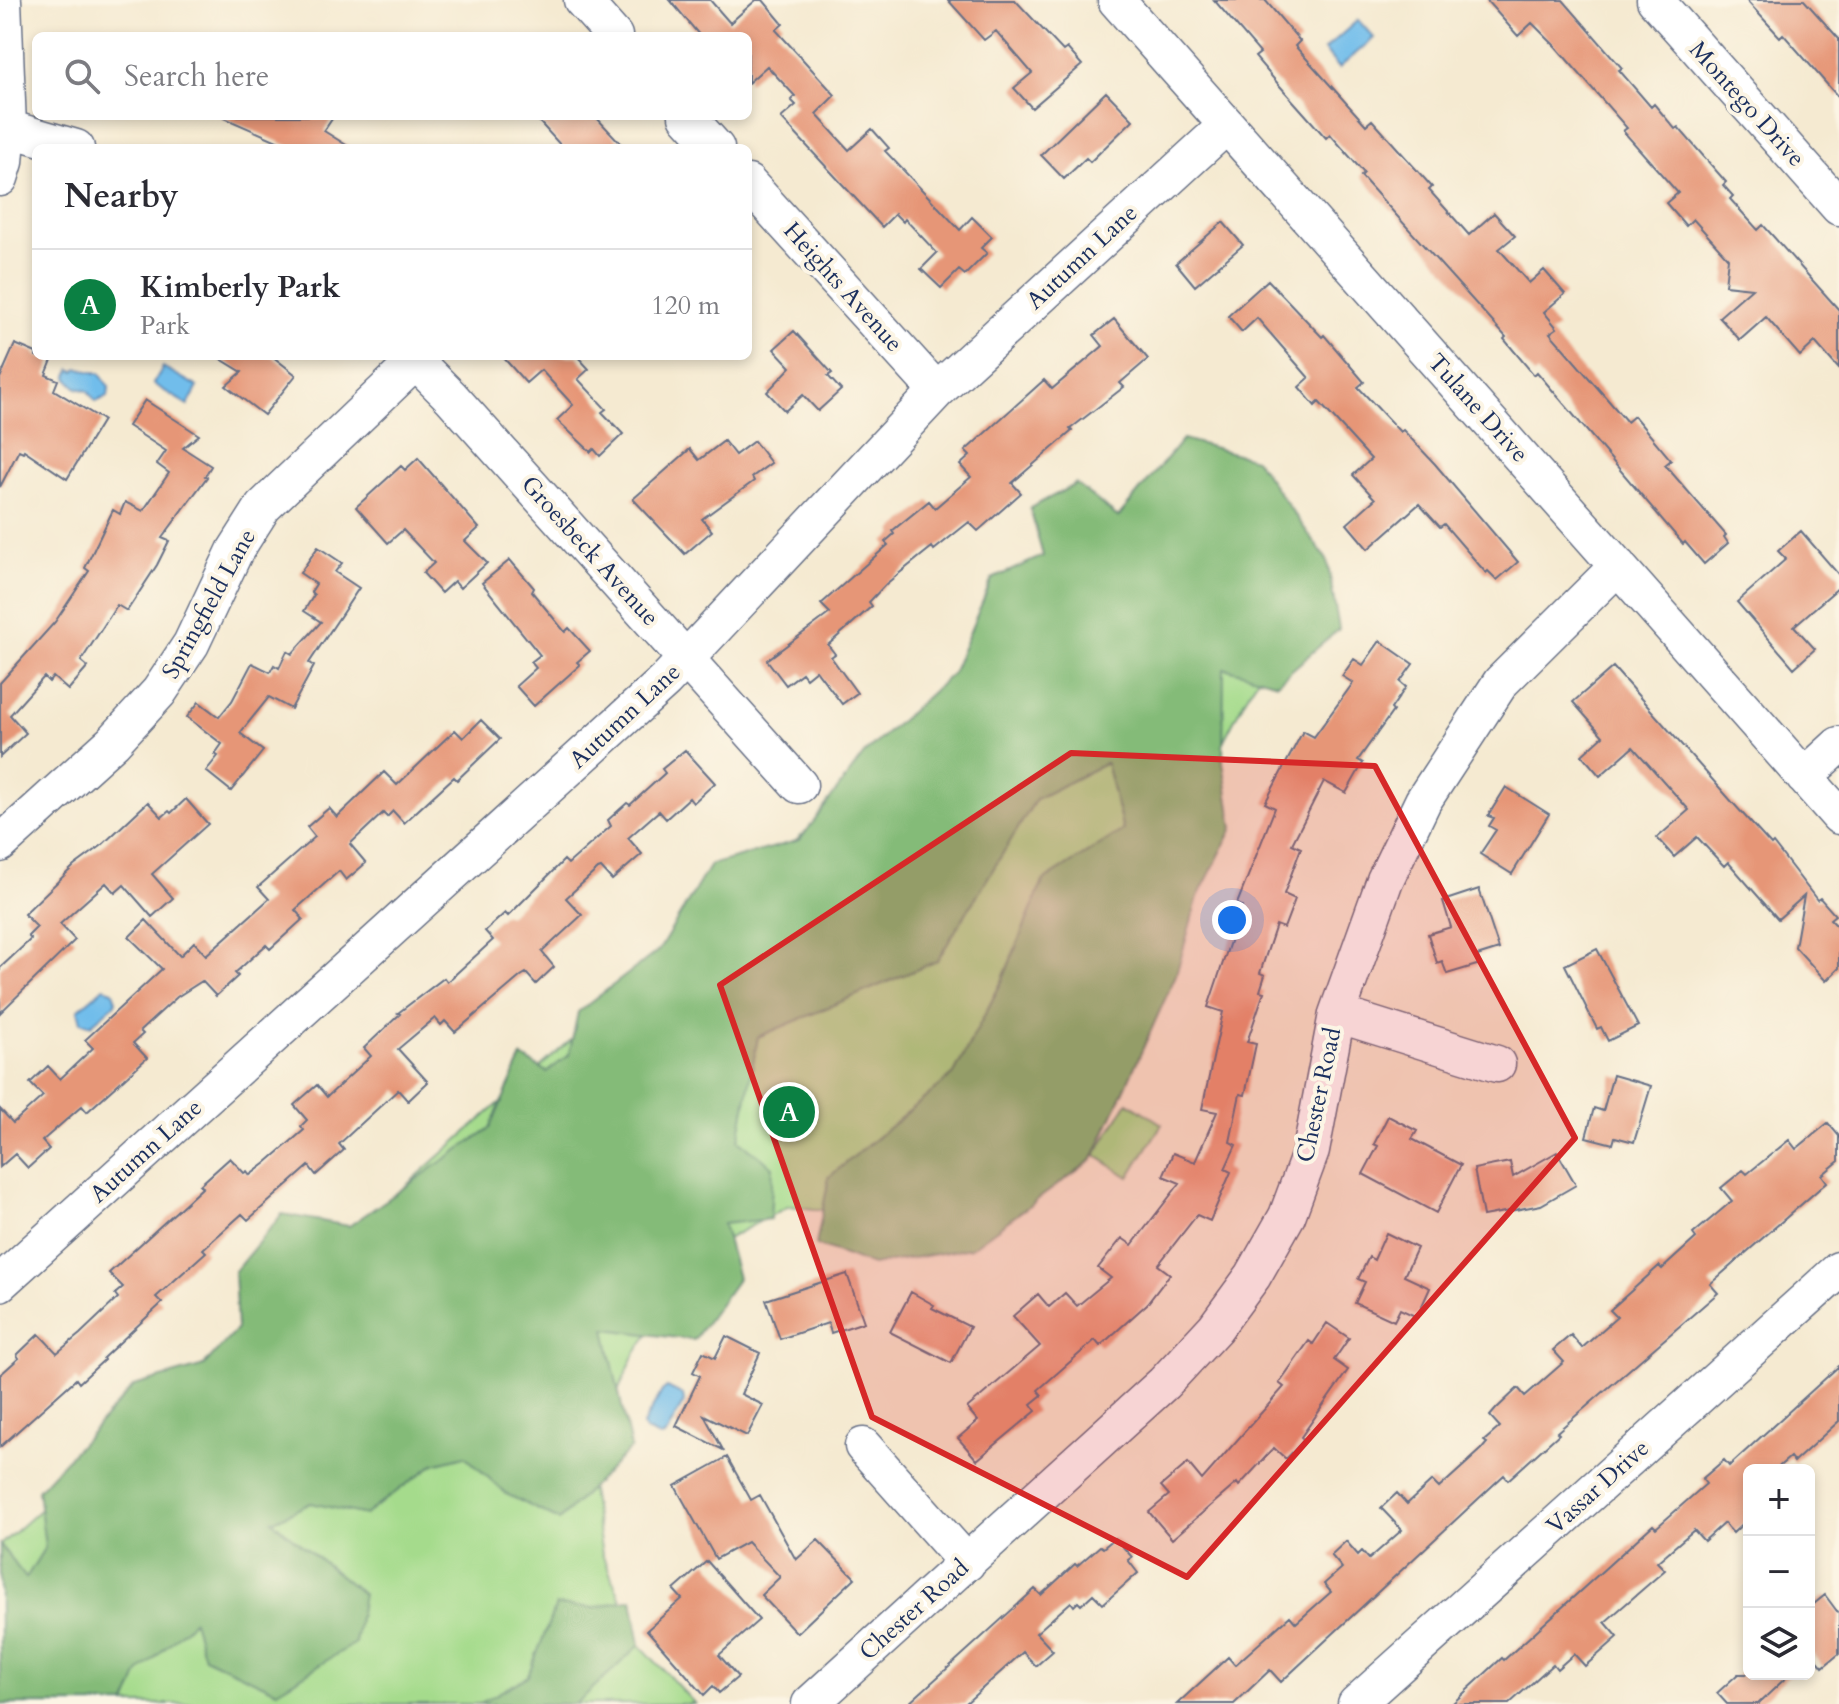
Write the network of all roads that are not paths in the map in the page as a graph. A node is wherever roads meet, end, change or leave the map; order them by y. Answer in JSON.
{"nodes":[{"id":1,"x":3,"y":0,"type":"edge"},
{"id":2,"x":582,"y":0,"type":"edge"},
{"id":3,"x":1116,"y":0,"type":"edge"},
{"id":4,"x":1655,"y":0,"type":"edge"},
{"id":5,"x":610,"y":32,"type":"edge"},
{"id":6,"x":691,"y":120,"type":"edge"},
{"id":7,"x":1227,"y":125,"type":"junction"},
{"id":8,"x":4,"y":126,"type":"edge"},
{"id":9,"x":63,"y":144,"type":"edge"},
{"id":10,"x":712,"y":144,"type":"edge"},
{"id":11,"x":0,"y":178,"type":"edge"},
{"id":12,"x":752,"y":187,"type":"edge"},
{"id":13,"x":1839,"y":207,"type":"edge"},
{"id":14,"x":412,"y":360,"type":"edge"},
{"id":15,"x":414,"y":360,"type":"edge"},
{"id":16,"x":937,"y":391,"type":"junction"},
{"id":17,"x":1618,"y":566,"type":"junction"},
{"id":18,"x":686,"y":658,"type":"junction"},
{"id":19,"x":1839,"y":745,"type":"edge"},
{"id":20,"x":1804,"y":777,"type":"junction"},
{"id":21,"x":799,"y":785,"type":"dead end"},
{"id":22,"x":1839,"y":816,"type":"edge"},
{"id":23,"x":0,"y":844,"type":"edge"},
{"id":24,"x":1337,"y":1014,"type":"junction"},
{"id":25,"x":1497,"y":1064,"type":"dead end"},
{"id":26,"x":1839,"y":1270,"type":"edge"},
{"id":27,"x":0,"y":1283,"type":"edge"},
{"id":28,"x":863,"y":1446,"type":"dead end"},
{"id":29,"x":967,"y":1563,"type":"junction"},
{"id":30,"x":810,"y":1704,"type":"edge"},
{"id":31,"x":1356,"y":1704,"type":"edge"}],
"edges":[{"from":1,"to":8,"type":"street"},
{"from":2,"to":5,"type":"street"},
{"from":3,"to":7,"type":"street","name":"Tulane Drive"},
{"from":4,"to":13,"type":"street","name":"Montego Drive"},
{"from":6,"to":10,"type":"street"},
{"from":7,"to":16,"type":"street","name":"Autumn Lane"},
{"from":7,"to":17,"type":"street","name":"Tulane Drive"},
{"from":8,"to":9,"type":"street"},
{"from":8,"to":11,"type":"street"},
{"from":12,"to":16,"type":"street","name":"Heights Avenue"},
{"from":14,"to":23,"type":"street","name":"Springfield Lane"},
{"from":15,"to":18,"type":"street","name":"Groesbeck Avenue"},
{"from":16,"to":18,"type":"street","name":"Autumn Lane"},
{"from":17,"to":20,"type":"street","name":"Tulane Drive"},
{"from":17,"to":24,"type":"street","name":"Chester Road"},
{"from":18,"to":21,"type":"street","name":"Groesbeck Avenue"},
{"from":18,"to":27,"type":"street","name":"Autumn Lane"},
{"from":19,"to":20,"type":"street"},
{"from":20,"to":22,"type":"street","name":"Tulane Drive"},
{"from":24,"to":25,"type":"street"},
{"from":24,"to":29,"type":"street","name":"Chester Road"},
{"from":26,"to":31,"type":"street","name":"Vassar Drive"},
{"from":28,"to":29,"type":"street"},
{"from":29,"to":30,"type":"street","name":"Chester Road"}]}
